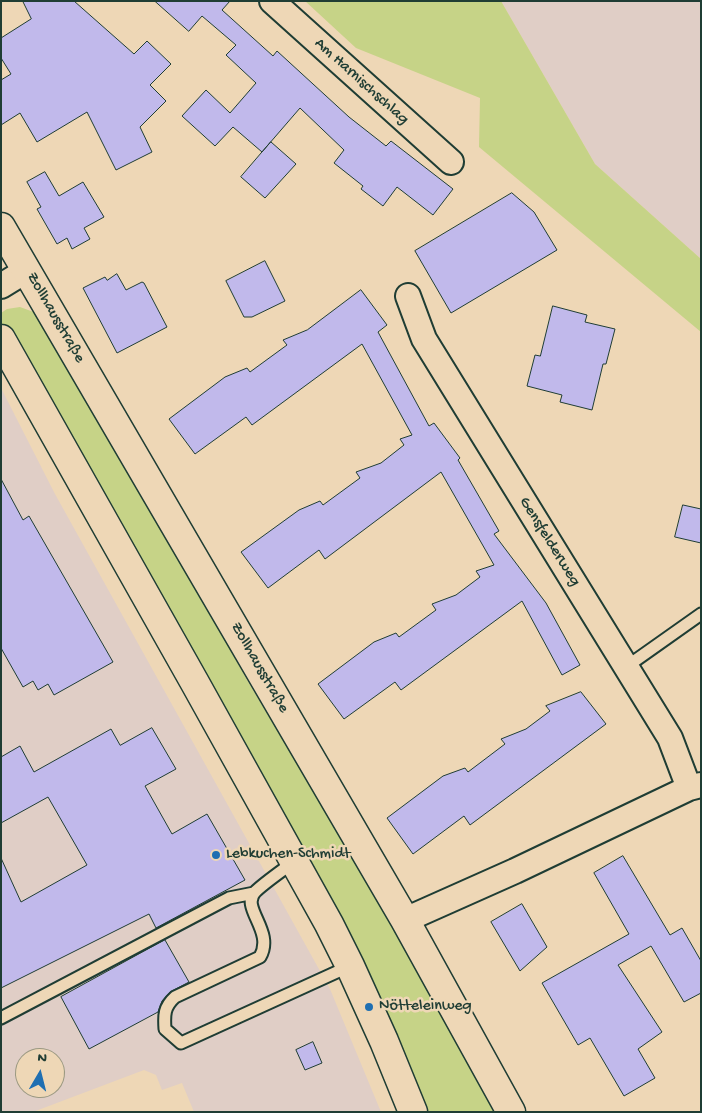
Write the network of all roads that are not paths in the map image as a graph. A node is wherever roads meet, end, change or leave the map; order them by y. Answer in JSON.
{"nodes":[{"id":1,"x":272,"y":1,"type":"edge"},
{"id":2,"x":451,"y":162,"type":"dead end"},
{"id":3,"x":1,"y":227,"type":"edge"},
{"id":4,"x":27,"y":270,"type":"junction"},
{"id":5,"x":1,"y":286,"type":"edge"},
{"id":6,"x":408,"y":296,"type":"dead end"},
{"id":7,"x":1,"y":339,"type":"edge"},
{"id":8,"x":701,"y":614,"type":"edge"},
{"id":9,"x":626,"y":667,"type":"junction"},
{"id":10,"x":695,"y":786,"type":"edge"},
{"id":11,"x":295,"y":862,"type":"junction"},
{"id":12,"x":254,"y":893,"type":"junction"},
{"id":13,"x":405,"y":920,"type":"junction"},
{"id":14,"x":350,"y":966,"type":"junction"},
{"id":15,"x":1,"y":1018,"type":"edge"},
{"id":16,"x":413,"y":1112,"type":"edge"},
{"id":17,"x":511,"y":1112,"type":"edge"}],
"edges":[{"from":1,"to":2,"type":"street","name":"Am Harnischschlag"},
{"from":3,"to":4,"type":"main road","name":"Zollhausstraße"},
{"from":4,"to":5,"type":"street"},
{"from":4,"to":13,"type":"main road","name":"Zollhausstraße"},
{"from":6,"to":9,"type":"street","name":"Gensfelderweg"},
{"from":7,"to":11,"type":"main road"},
{"from":8,"to":9,"type":"lane"},
{"from":9,"to":10,"type":"street","name":"Gensfelderweg"},
{"from":10,"to":13,"type":"street"},
{"from":11,"to":12,"type":"lane"},
{"from":11,"to":14,"type":"main road"},
{"from":12,"to":14,"type":"lane"},
{"from":12,"to":15,"type":"lane"},
{"from":13,"to":17,"type":"main road","name":"Zollhausstraße"},
{"from":14,"to":16,"type":"main road"}]}
